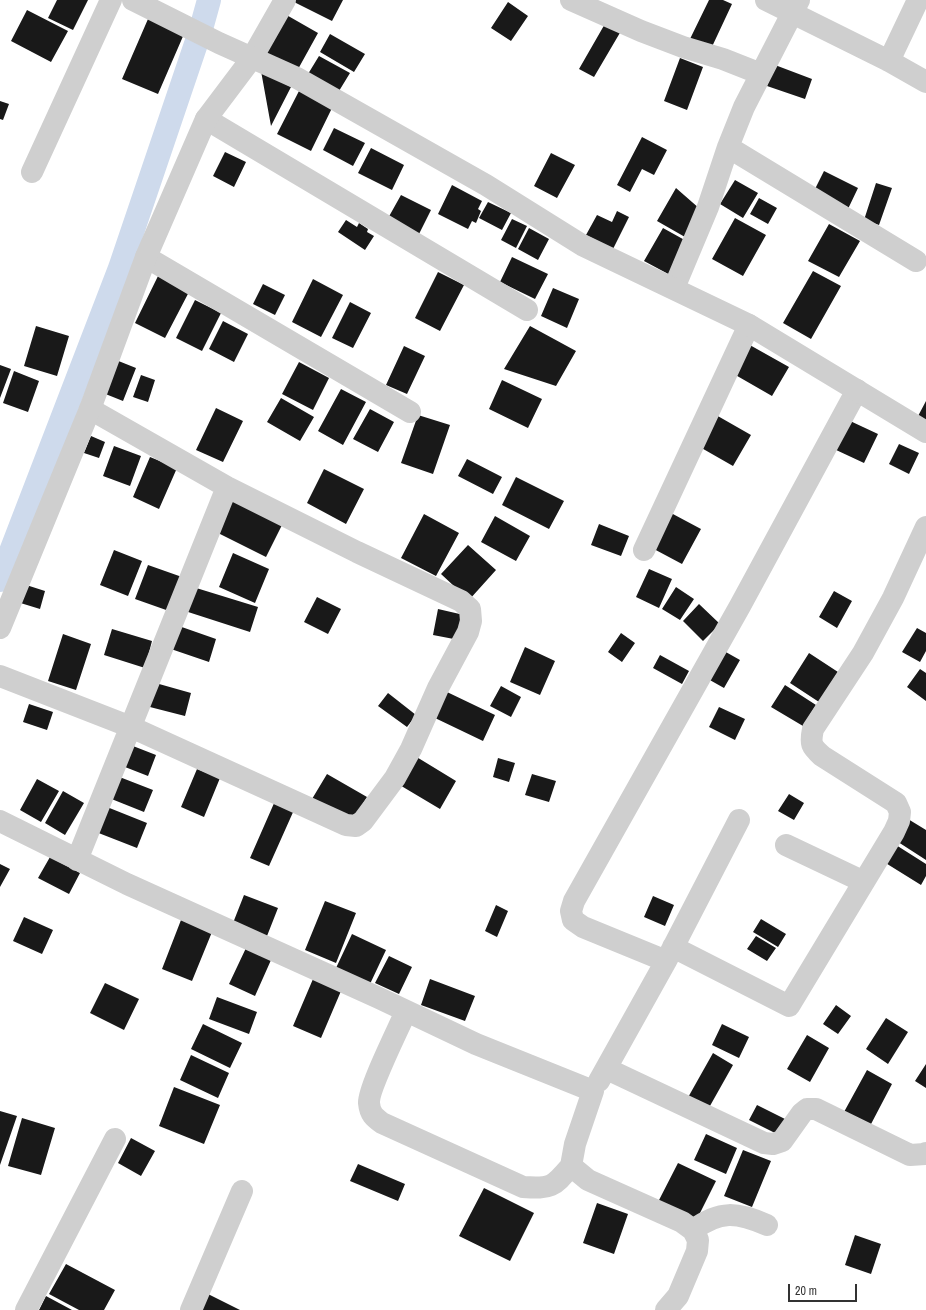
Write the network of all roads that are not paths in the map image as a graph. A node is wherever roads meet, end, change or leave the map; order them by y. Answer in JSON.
{"nodes":[{"id":1,"x":111,"y":0,"type":"edge"},
{"id":2,"x":133,"y":0,"type":"edge"},
{"id":3,"x":285,"y":0,"type":"edge"},
{"id":4,"x":571,"y":0,"type":"edge"},
{"id":5,"x":766,"y":0,"type":"edge"},
{"id":6,"x":918,"y":0,"type":"edge"},
{"id":7,"x":796,"y":6,"type":"edge"},
{"id":8,"x":252,"y":58,"type":"junction"},
{"id":9,"x":889,"y":61,"type":"junction"},
{"id":10,"x":761,"y":74,"type":"junction"},
{"id":11,"x":926,"y":82,"type":"edge"},
{"id":12,"x":206,"y":119,"type":"junction"},
{"id":13,"x":728,"y":147,"type":"junction"},
{"id":14,"x":32,"y":172,"type":"dead end"},
{"id":15,"x":146,"y":257,"type":"junction"},
{"id":16,"x":916,"y":261,"type":"dead end"},
{"id":17,"x":674,"y":288,"type":"junction"},
{"id":18,"x":527,"y":310,"type":"dead end"},
{"id":19,"x":749,"y":324,"type":"junction"},
{"id":20,"x":856,"y":390,"type":"junction"},
{"id":21,"x":90,"y":409,"type":"junction"},
{"id":22,"x":410,"y":412,"type":"dead end"},
{"id":23,"x":926,"y":432,"type":"edge"},
{"id":24,"x":227,"y":487,"type":"junction"},
{"id":25,"x":926,"y":527,"type":"edge"},
{"id":26,"x":644,"y":550,"type":"dead end"},
{"id":27,"x":0,"y":628,"type":"edge"},
{"id":28,"x":0,"y":676,"type":"edge"},
{"id":29,"x":130,"y":727,"type":"junction"},
{"id":30,"x":739,"y":820,"type":"dead end"},
{"id":31,"x":0,"y":821,"type":"edge"},
{"id":32,"x":786,"y":845,"type":"dead end"},
{"id":33,"x":77,"y":860,"type":"junction"},
{"id":34,"x":864,"y":882,"type":"junction"},
{"id":35,"x":670,"y":954,"type":"junction"},
{"id":36,"x":406,"y":1011,"type":"junction"},
{"id":37,"x":607,"y":1069,"type":"junction"},
{"id":38,"x":593,"y":1091,"type":"junction"},
{"id":39,"x":115,"y":1139,"type":"dead end"},
{"id":40,"x":926,"y":1153,"type":"edge"},
{"id":41,"x":571,"y":1166,"type":"junction"},
{"id":42,"x":242,"y":1191,"type":"dead end"},
{"id":43,"x":767,"y":1225,"type":"dead end"},
{"id":44,"x":694,"y":1230,"type":"junction"},
{"id":45,"x":26,"y":1310,"type":"edge"},
{"id":46,"x":190,"y":1310,"type":"edge"},
{"id":47,"x":666,"y":1310,"type":"edge"}],
"edges":[{"from":1,"to":14,"type":"street"},
{"from":2,"to":8,"type":"street"},
{"from":3,"to":8,"type":"street"},
{"from":4,"to":10,"type":"street"},
{"from":5,"to":7,"type":"street"},
{"from":6,"to":9,"type":"street"},
{"from":7,"to":9,"type":"street"},
{"from":7,"to":10,"type":"street"},
{"from":8,"to":12,"type":"street"},
{"from":8,"to":17,"type":"street"},
{"from":9,"to":11,"type":"street"},
{"from":10,"to":13,"type":"street"},
{"from":12,"to":15,"type":"street"},
{"from":12,"to":18,"type":"street"},
{"from":13,"to":16,"type":"street"},
{"from":13,"to":17,"type":"street"},
{"from":15,"to":21,"type":"street"},
{"from":15,"to":22,"type":"street"},
{"from":17,"to":19,"type":"street"},
{"from":19,"to":20,"type":"street"},
{"from":19,"to":26,"type":"street"},
{"from":20,"to":23,"type":"street"},
{"from":20,"to":35,"type":"street"},
{"from":21,"to":24,"type":"street"},
{"from":21,"to":27,"type":"street"},
{"from":24,"to":29,"type":"street"},
{"from":24,"to":29,"type":"street"},
{"from":25,"to":34,"type":"street"},
{"from":28,"to":29,"type":"street"},
{"from":29,"to":33,"type":"street"},
{"from":30,"to":35,"type":"street"},
{"from":31,"to":33,"type":"street"},
{"from":32,"to":34,"type":"street"},
{"from":33,"to":36,"type":"street"},
{"from":34,"to":35,"type":"street"},
{"from":35,"to":37,"type":"street"},
{"from":36,"to":38,"type":"street"},
{"from":36,"to":41,"type":"street"},
{"from":37,"to":38,"type":"street"},
{"from":37,"to":40,"type":"street"},
{"from":38,"to":41,"type":"street"},
{"from":39,"to":45,"type":"street"},
{"from":41,"to":44,"type":"street"},
{"from":42,"to":46,"type":"street"},
{"from":43,"to":44,"type":"street"},
{"from":44,"to":47,"type":"street"}]}
